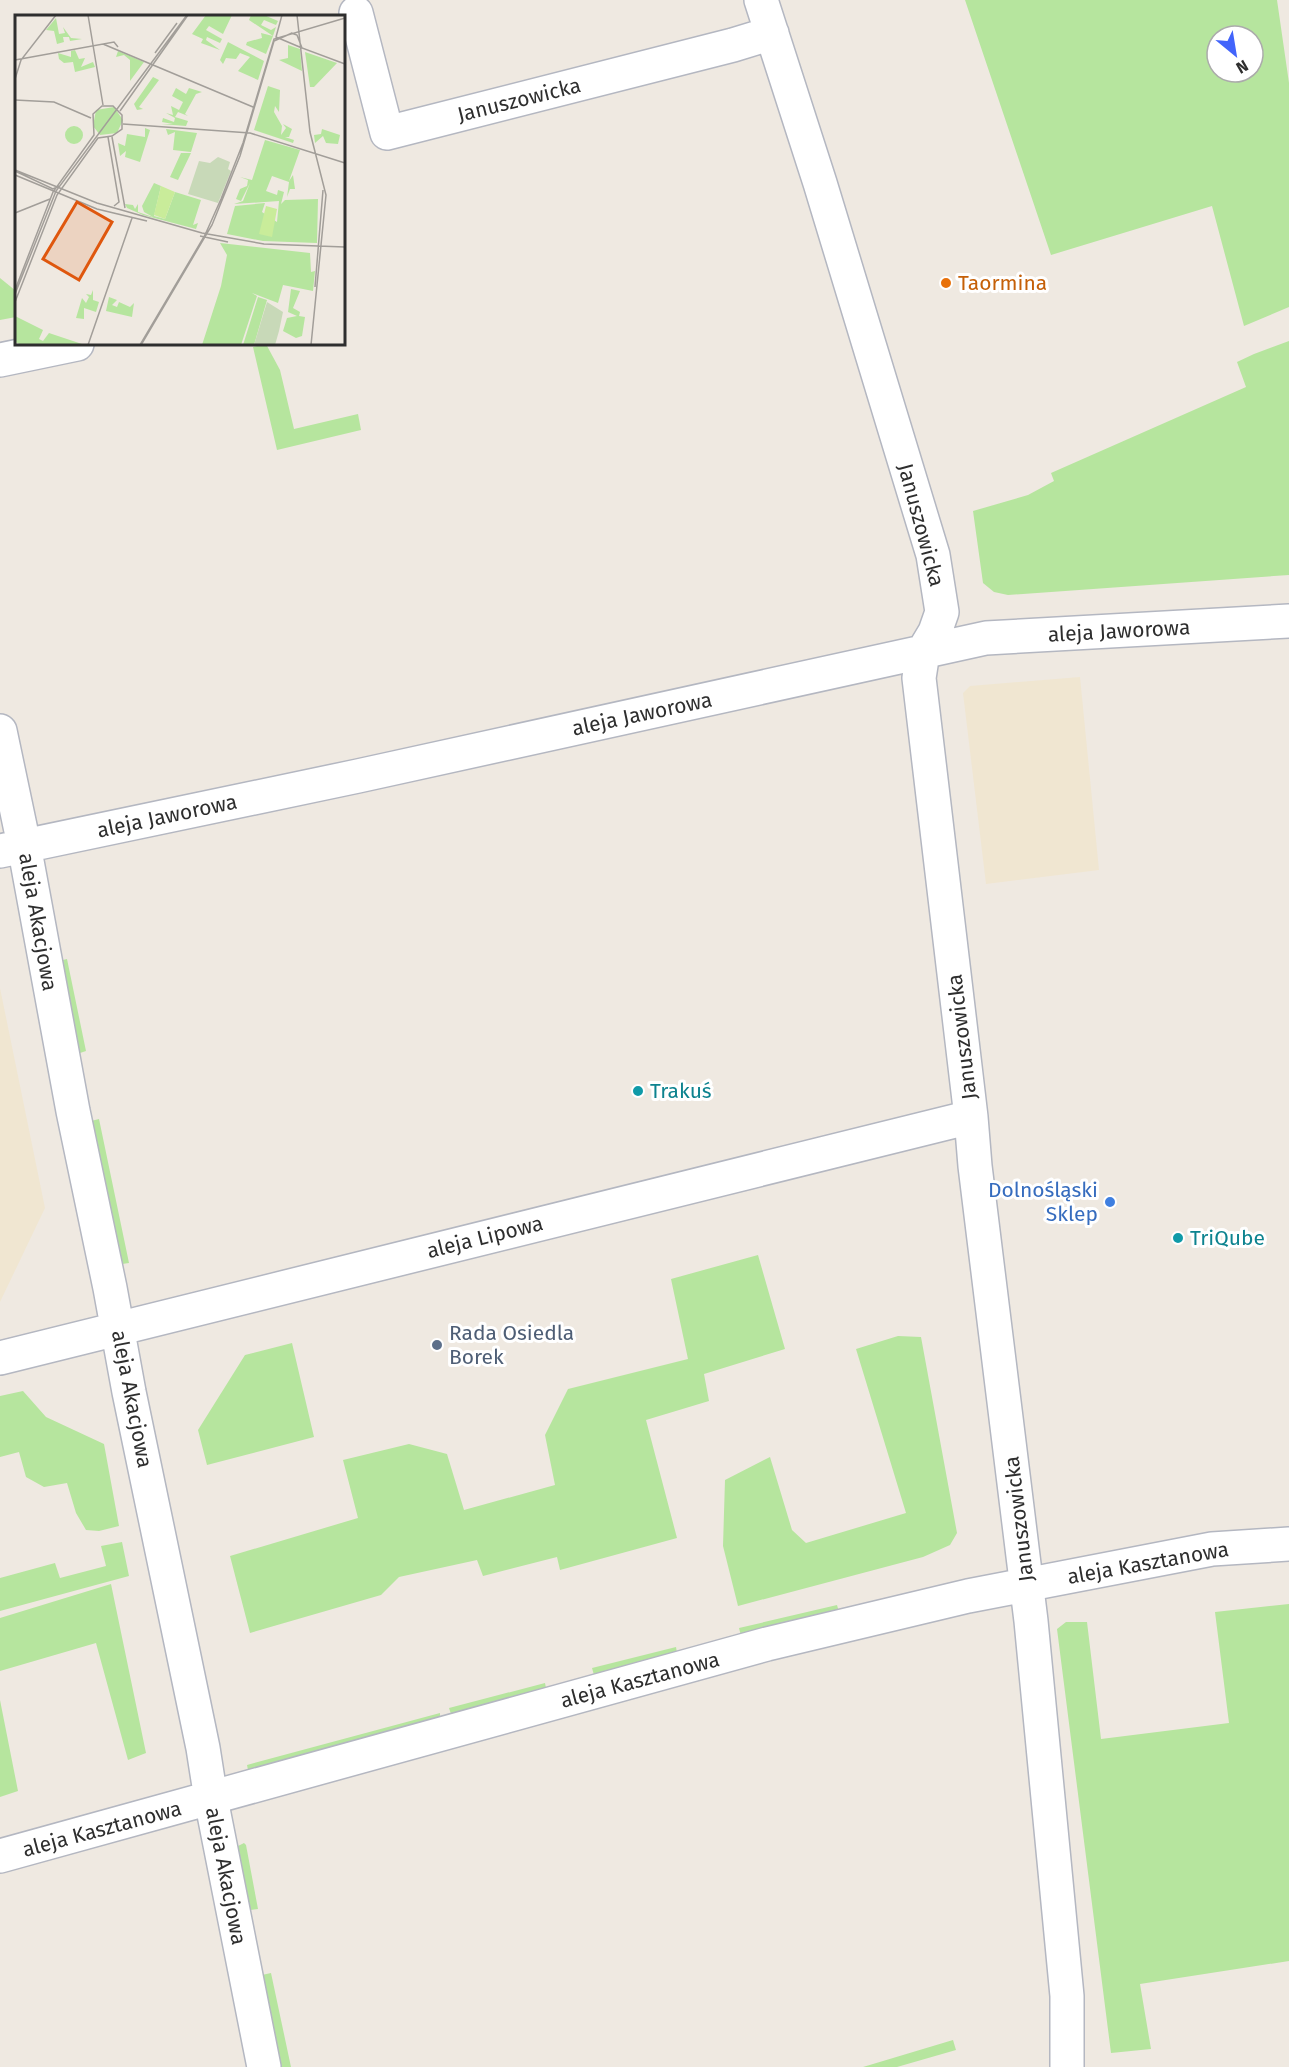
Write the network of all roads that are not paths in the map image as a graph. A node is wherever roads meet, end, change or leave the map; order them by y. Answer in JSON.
{"nodes":[{"id":1,"x":761,"y":0,"type":"edge"},
{"id":2,"x":357,"y":14,"type":"dead end"},
{"id":3,"x":772,"y":33,"type":"junction"},
{"id":4,"x":72,"y":345,"type":"edge"},
{"id":5,"x":0,"y":360,"type":"edge"},
{"id":6,"x":1289,"y":621,"type":"edge"},
{"id":7,"x":923,"y":652,"type":"junction"},
{"id":8,"x":0,"y":731,"type":"edge"},
{"id":9,"x":12,"y":848,"type":"edge"},
{"id":10,"x":971,"y":1117,"type":"junction"},
{"id":11,"x":118,"y":1329,"type":"junction"},
{"id":12,"x":0,"y":1358,"type":"edge"},
{"id":13,"x":1289,"y":1544,"type":"edge"},
{"id":14,"x":1026,"y":1585,"type":"junction"},
{"id":15,"x":211,"y":1799,"type":"junction"},
{"id":16,"x":0,"y":1856,"type":"edge"},
{"id":17,"x":264,"y":2067,"type":"edge"},
{"id":18,"x":1067,"y":2067,"type":"edge"}],
"edges":[{"from":1,"to":3,"type":"street","name":"Januszowicka"},
{"from":2,"to":3,"type":"street","name":"Januszowicka"},
{"from":3,"to":7,"type":"street","name":"Januszowicka"},
{"from":4,"to":5,"type":"street"},
{"from":6,"to":7,"type":"street","name":"aleja Jaworowa"},
{"from":7,"to":9,"type":"street","name":"aleja Jaworowa"},
{"from":7,"to":10,"type":"street","name":"Januszowicka"},
{"from":8,"to":9,"type":"street","name":"aleja Akacjowa"},
{"from":9,"to":11,"type":"street","name":"aleja Akacjowa"},
{"from":10,"to":11,"type":"street","name":"aleja Lipowa"},
{"from":10,"to":14,"type":"street","name":"Januszowicka"},
{"from":11,"to":12,"type":"street","name":"aleja Lipowa"},
{"from":11,"to":15,"type":"street","name":"aleja Akacjowa"},
{"from":13,"to":14,"type":"street","name":"aleja Kasztanowa"},
{"from":14,"to":15,"type":"street","name":"aleja Kasztanowa"},
{"from":14,"to":18,"type":"street","name":"Januszowicka"},
{"from":15,"to":16,"type":"street","name":"aleja Kasztanowa"},
{"from":15,"to":17,"type":"street","name":"aleja Akacjowa"}]}
